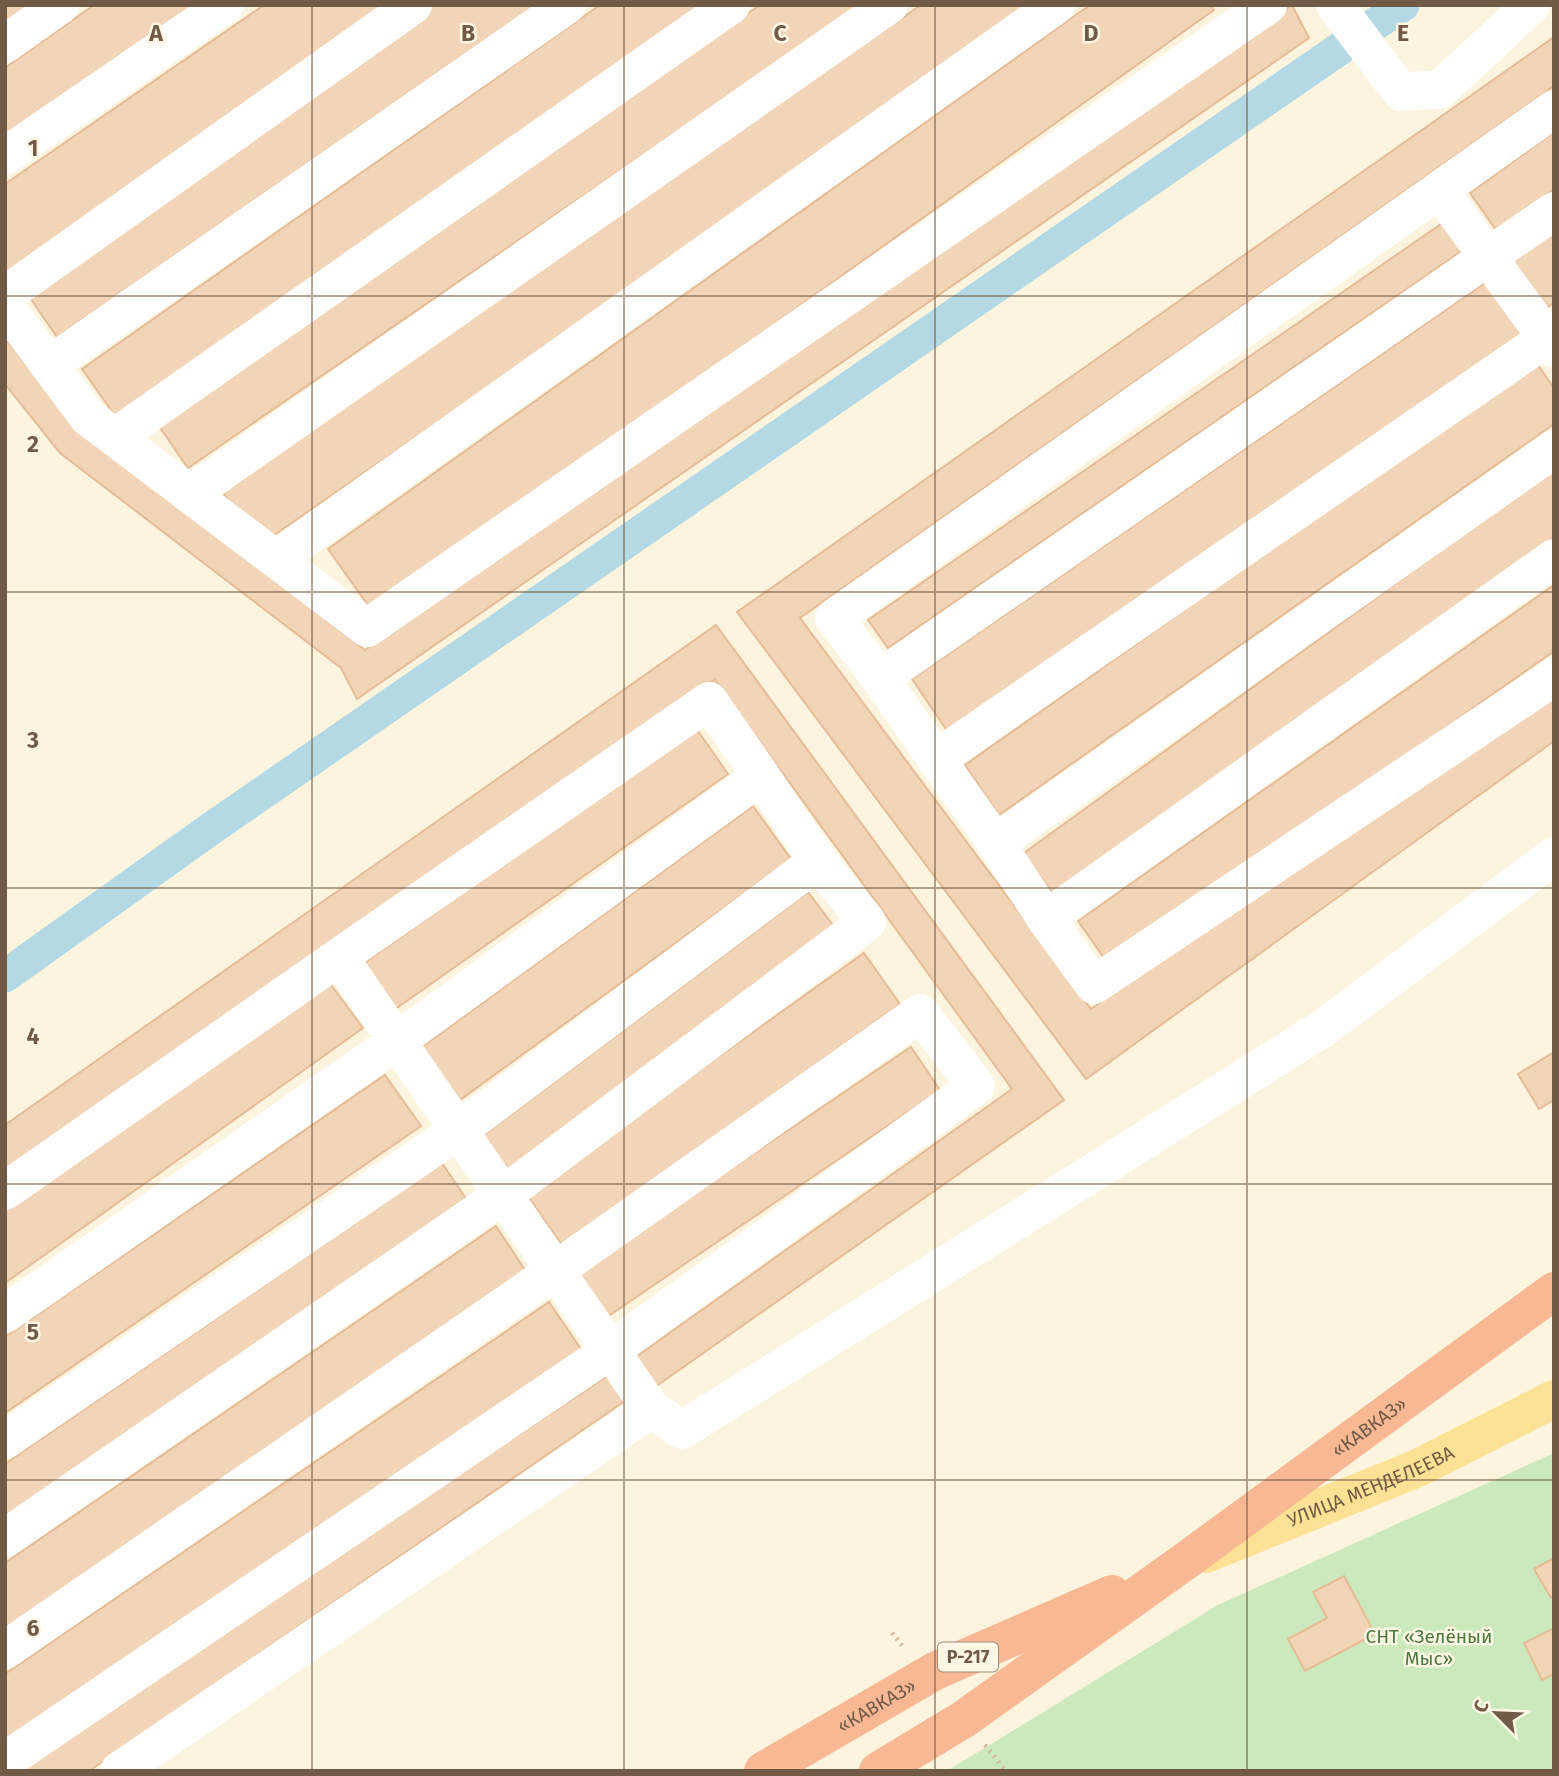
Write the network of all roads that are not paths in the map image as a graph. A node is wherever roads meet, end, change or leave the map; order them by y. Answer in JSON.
{"nodes":[{"id":1,"x":60,"y":5,"type":"edge"},
{"id":2,"x":225,"y":5,"type":"edge"},
{"id":3,"x":413,"y":5,"type":"edge"},
{"id":4,"x":566,"y":5,"type":"edge"},
{"id":5,"x":731,"y":5,"type":"edge"},
{"id":6,"x":889,"y":5,"type":"edge"},
{"id":7,"x":1056,"y":5,"type":"edge"},
{"id":8,"x":1335,"y":5,"type":"edge"},
{"id":9,"x":1531,"y":5,"type":"edge"},
{"id":10,"x":1249,"y":10,"type":"edge"},
{"id":11,"x":5,"y":44,"type":"edge"},
{"id":12,"x":1554,"y":109,"type":"edge"},
{"id":13,"x":5,"y":156,"type":"edge"},
{"id":14,"x":1440,"y":191,"type":"junction"},
{"id":15,"x":1554,"y":211,"type":"edge"},
{"id":16,"x":1489,"y":258,"type":"junction"},
{"id":17,"x":5,"y":295,"type":"edge"},
{"id":18,"x":5,"y":306,"type":"edge"},
{"id":19,"x":1551,"y":340,"type":"edge"},
{"id":20,"x":49,"y":365,"type":"junction"},
{"id":21,"x":115,"y":438,"type":"junction"},
{"id":22,"x":1554,"y":449,"type":"edge"},
{"id":23,"x":190,"y":495,"type":"junction"},
{"id":24,"x":1554,"y":558,"type":"edge"},
{"id":25,"x":276,"y":559,"type":"junction"},
{"id":26,"x":1554,"y":677,"type":"edge"},
{"id":27,"x":880,"y":678,"type":"junction"},
{"id":28,"x":936,"y":759,"type":"junction"},
{"id":29,"x":761,"y":776,"type":"junction"},
{"id":30,"x":996,"y":843,"type":"junction"},
{"id":31,"x":1554,"y":856,"type":"edge"},
{"id":32,"x":818,"y":861,"type":"junction"},
{"id":33,"x":1046,"y":919,"type":"junction"},
{"id":34,"x":339,"y":957,"type":"junction"},
{"id":35,"x":397,"y":1041,"type":"junction"},
{"id":36,"x":459,"y":1130,"type":"junction"},
{"id":37,"x":5,"y":1191,"type":"edge"},
{"id":38,"x":503,"y":1195,"type":"junction"},
{"id":39,"x":556,"y":1270,"type":"junction"},
{"id":40,"x":1554,"y":1291,"type":"edge"},
{"id":41,"x":5,"y":1314,"type":"edge"},
{"id":42,"x":611,"y":1350,"type":"junction"},
{"id":43,"x":1554,"y":1399,"type":"edge"},
{"id":44,"x":651,"y":1409,"type":"junction"},
{"id":45,"x":5,"y":1440,"type":"edge"},
{"id":46,"x":5,"y":1538,"type":"edge"},
{"id":47,"x":1184,"y":1562,"type":"junction"},
{"id":48,"x":5,"y":1650,"type":"edge"},
{"id":49,"x":5,"y":1760,"type":"edge"},
{"id":50,"x":119,"y":1771,"type":"edge"},
{"id":51,"x":763,"y":1771,"type":"edge"},
{"id":52,"x":878,"y":1771,"type":"edge"}],
"edges":[{"from":1,"to":11,"type":"street"},
{"from":2,"to":13,"type":"street"},
{"from":3,"to":17,"type":"street"},
{"from":4,"to":20,"type":"street"},
{"from":5,"to":21,"type":"street"},
{"from":6,"to":23,"type":"street"},
{"from":7,"to":25,"type":"street"},
{"from":8,"to":9,"type":"street"},
{"from":10,"to":25,"type":"street"},
{"from":12,"to":14,"type":"street"},
{"from":14,"to":16,"type":"street"},
{"from":14,"to":27,"type":"street"},
{"from":15,"to":16,"type":"street"},
{"from":16,"to":19,"type":"street"},
{"from":16,"to":27,"type":"street"},
{"from":18,"to":20,"type":"street"},
{"from":19,"to":28,"type":"street"},
{"from":20,"to":21,"type":"street"},
{"from":21,"to":23,"type":"street"},
{"from":22,"to":30,"type":"street"},
{"from":23,"to":25,"type":"street"},
{"from":24,"to":33,"type":"street"},
{"from":26,"to":33,"type":"street"},
{"from":27,"to":28,"type":"street"},
{"from":28,"to":30,"type":"street"},
{"from":29,"to":32,"type":"street"},
{"from":29,"to":34,"type":"street"},
{"from":29,"to":35,"type":"street"},
{"from":30,"to":33,"type":"street"},
{"from":31,"to":44,"type":"street"},
{"from":32,"to":36,"type":"street"},
{"from":32,"to":38,"type":"street"},
{"from":34,"to":35,"type":"street"},
{"from":34,"to":37,"type":"street"},
{"from":35,"to":36,"type":"street"},
{"from":35,"to":41,"type":"street"},
{"from":36,"to":38,"type":"street"},
{"from":36,"to":45,"type":"street"},
{"from":38,"to":39,"type":"street"},
{"from":38,"to":46,"type":"street"},
{"from":39,"to":42,"type":"street"},
{"from":39,"to":42,"type":"street"},
{"from":39,"to":48,"type":"street"},
{"from":40,"to":47,"type":"highway","name":"«КАВКАЗ»","number":"Р-217"},
{"from":42,"to":44,"type":"street"},
{"from":42,"to":49,"type":"street"},
{"from":43,"to":47,"type":"main road","name":"УЛИЦА МЕНДЕЛЕЕВА"},
{"from":44,"to":50,"type":"street"},
{"from":47,"to":51,"type":"highway","name":"«КАВКАЗ»","number":"Р-217"},
{"from":47,"to":52,"type":"highway","name":"«КАВКАЗ»","number":"Р-217"}]}
